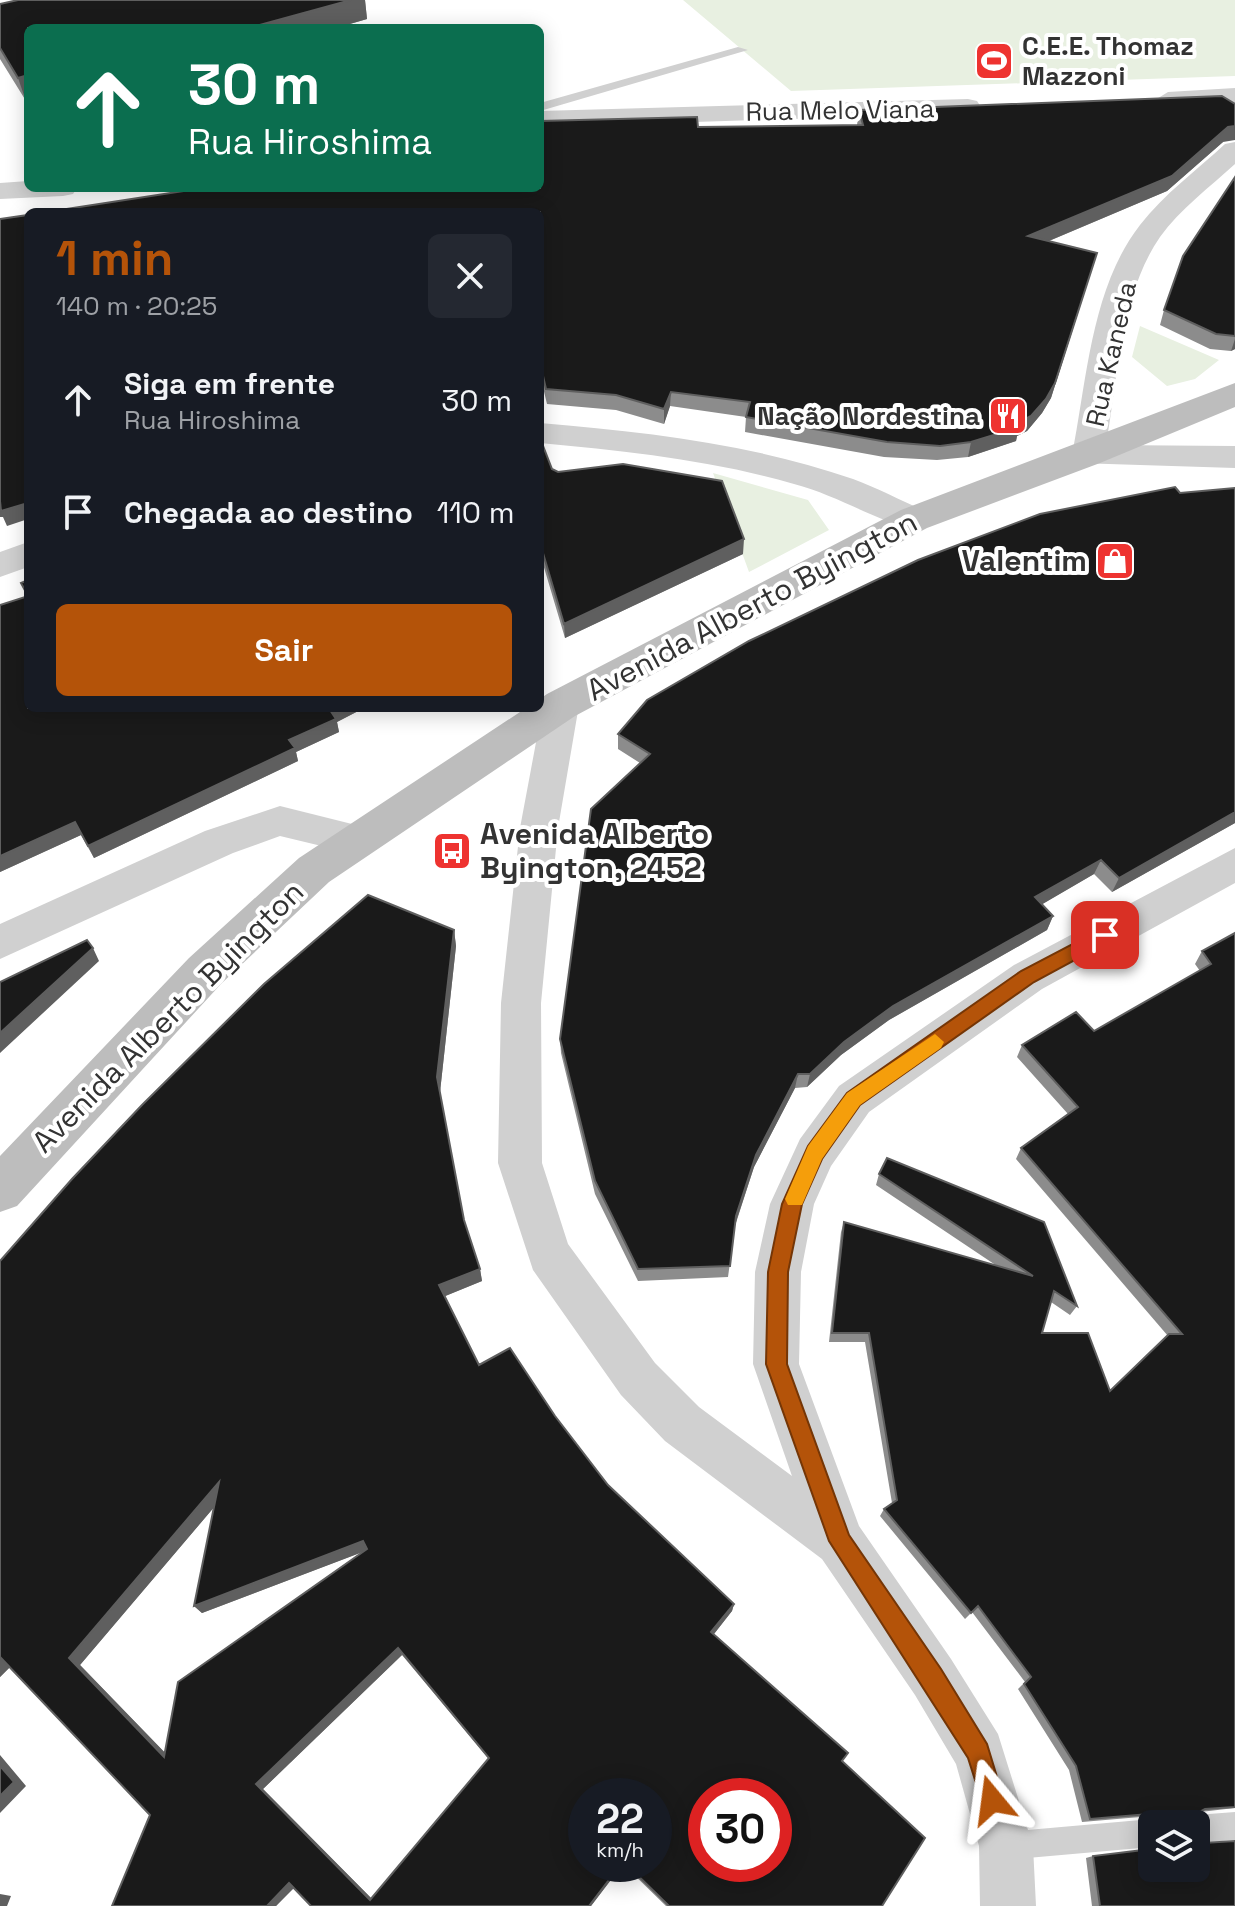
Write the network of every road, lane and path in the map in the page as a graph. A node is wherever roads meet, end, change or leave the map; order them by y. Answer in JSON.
{"nodes":[{"id":1,"x":742,"y":50,"type":"dead end"},
{"id":2,"x":1235,"y":96,"type":"edge"},
{"id":3,"x":1140,"y":101,"type":"edge"},
{"id":4,"x":544,"y":106,"type":"edge"},
{"id":5,"x":998,"y":106,"type":"edge"},
{"id":6,"x":544,"y":119,"type":"edge"},
{"id":7,"x":1235,"y":150,"type":"edge"},
{"id":8,"x":24,"y":190,"type":"edge"},
{"id":9,"x":0,"y":191,"type":"edge"},
{"id":10,"x":1235,"y":394,"type":"edge"},
{"id":11,"x":544,"y":433,"type":"edge"},
{"id":12,"x":1088,"y":455,"type":"junction"},
{"id":13,"x":1235,"y":457,"type":"edge"},
{"id":14,"x":914,"y":519,"type":"junction"},
{"id":15,"x":24,"y":556,"type":"edge"},
{"id":16,"x":0,"y":565,"type":"edge"},
{"id":17,"x":561,"y":705,"type":"junction"},
{"id":18,"x":359,"y":840,"type":"junction"},
{"id":19,"x":1235,"y":864,"type":"edge"},
{"id":20,"x":0,"y":942,"type":"edge"},
{"id":21,"x":0,"y":1190,"type":"edge"},
{"id":22,"x":840,"y":1541,"type":"junction"},
{"id":23,"x":1235,"y":1826,"type":"edge"},
{"id":24,"x":1210,"y":1828,"type":"edge"},
{"id":25,"x":1138,"y":1834,"type":"edge"},
{"id":26,"x":1006,"y":1846,"type":"junction"},
{"id":27,"x":1008,"y":1906,"type":"edge"}],
"edges":[{"from":1,"to":4,"type":"lane"},
{"from":2,"to":3,"type":"street"},
{"from":5,"to":6,"type":"street","name":"Rua Melo Viana"},
{"from":7,"to":12,"type":"street","name":"Rua Kaneda"},
{"from":8,"to":9,"type":"street"},
{"from":10,"to":12,"type":"street","name":"Avenida Alberto Byington"},
{"from":11,"to":14,"type":"street"},
{"from":12,"to":13,"type":"street"},
{"from":12,"to":14,"type":"street","name":"Avenida Alberto Byington"},
{"from":14,"to":17,"type":"street","name":"Avenida Alberto Byington"},
{"from":15,"to":16,"type":"street"},
{"from":17,"to":18,"type":"street","name":"Avenida Alberto Byington"},
{"from":17,"to":22,"type":"street"},
{"from":18,"to":20,"type":"street"},
{"from":18,"to":21,"type":"street","name":"Avenida Alberto Byington"},
{"from":19,"to":22,"type":"street"},
{"from":22,"to":26,"type":"street"},
{"from":23,"to":24,"type":"lane"},
{"from":25,"to":26,"type":"lane"},
{"from":26,"to":27,"type":"street"}]}
